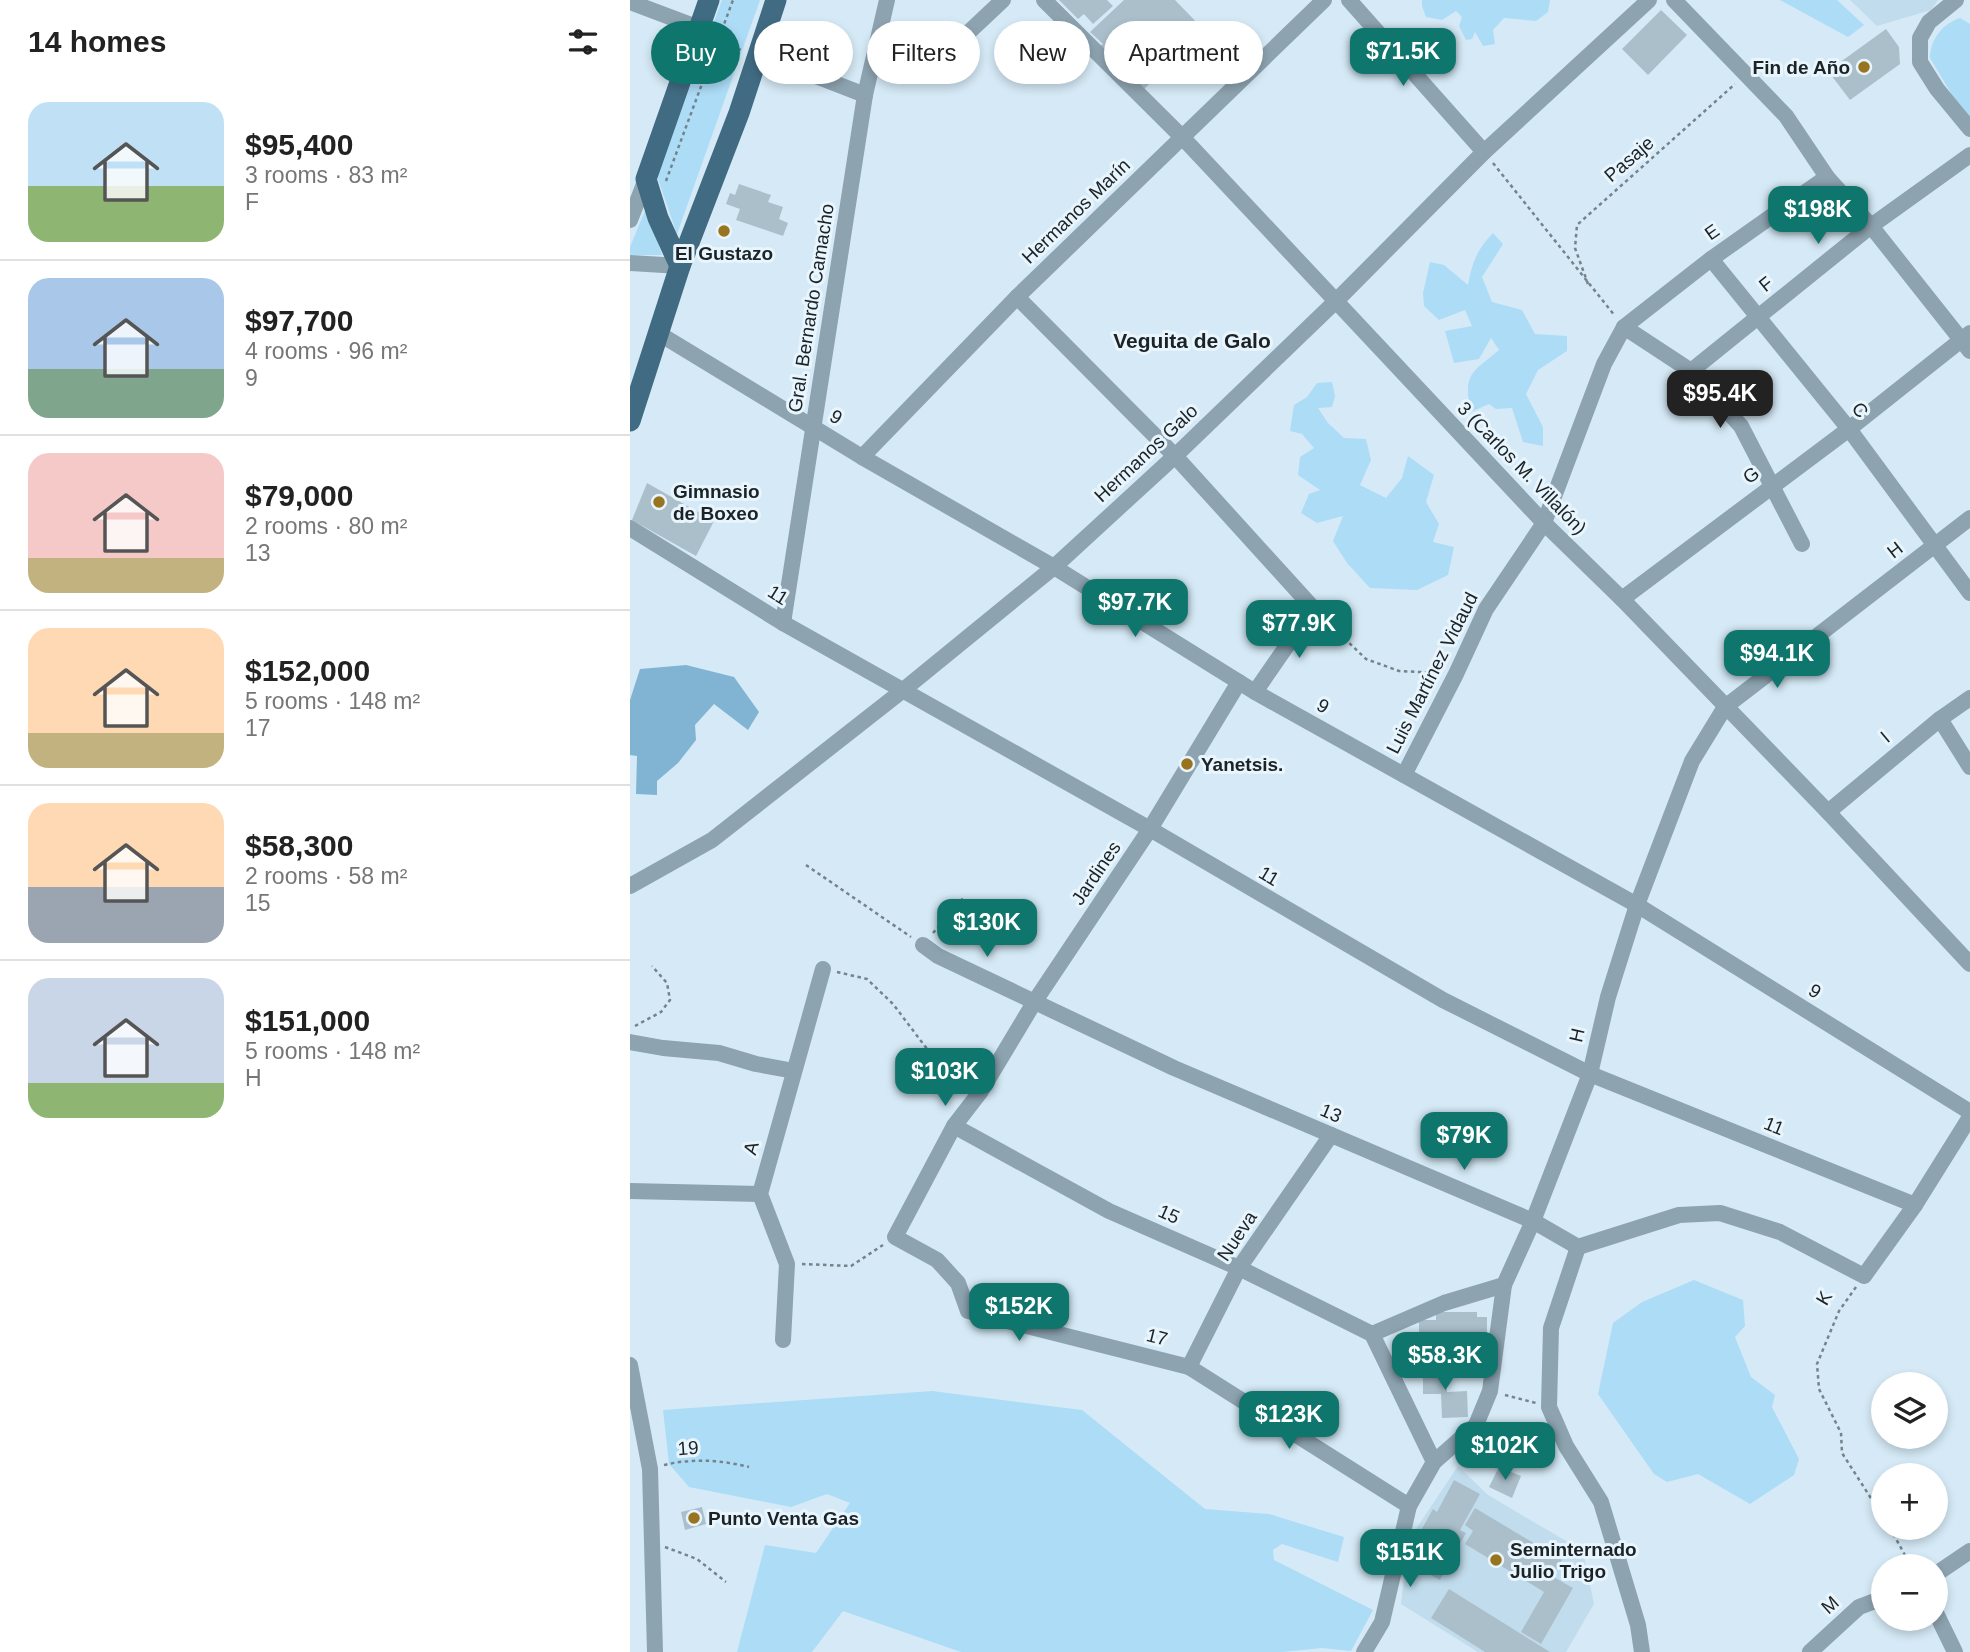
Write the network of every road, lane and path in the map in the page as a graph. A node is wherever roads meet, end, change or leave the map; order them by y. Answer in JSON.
{"nodes":[{"id":1,"x":709,"y":0,"type":"edge"},
{"id":2,"x":733,"y":0,"type":"edge"},
{"id":3,"x":776,"y":0,"type":"edge"},
{"id":4,"x":887,"y":0,"type":"edge"},
{"id":5,"x":1003,"y":0,"type":"edge"},
{"id":6,"x":1044,"y":0,"type":"edge"},
{"id":7,"x":1324,"y":0,"type":"edge"},
{"id":8,"x":1349,"y":0,"type":"edge"},
{"id":9,"x":1648,"y":0,"type":"edge"},
{"id":10,"x":1674,"y":0,"type":"edge"},
{"id":11,"x":1956,"y":0,"type":"edge"},
{"id":12,"x":630,"y":2,"type":"edge"},
{"id":13,"x":680,"y":21,"type":"edge"},
{"id":14,"x":702,"y":21,"type":"edge"},
{"id":15,"x":725,"y":21,"type":"edge"},
{"id":16,"x":980,"y":22,"type":"edge"},
{"id":17,"x":740,"y":48,"type":"edge"},
{"id":18,"x":751,"y":52,"type":"junction"},
{"id":19,"x":1745,"y":74,"type":"junction"},
{"id":20,"x":683,"y":84,"type":"edge"},
{"id":21,"x":699,"y":84,"type":"edge"},
{"id":22,"x":865,"y":95,"type":"junction"},
{"id":23,"x":1970,"y":129,"type":"edge"},
{"id":24,"x":1183,"y":138,"type":"junction"},
{"id":25,"x":1484,"y":152,"type":"junction"},
{"id":26,"x":1970,"y":155,"type":"edge"},
{"id":27,"x":1827,"y":177,"type":"junction"},
{"id":28,"x":654,"y":185,"type":"junction"},
{"id":29,"x":630,"y":220,"type":"edge"},
{"id":30,"x":1871,"y":226,"type":"junction"},
{"id":31,"x":1711,"y":259,"type":"junction"},
{"id":32,"x":630,"y":263,"type":"edge"},
{"id":33,"x":680,"y":266,"type":"junction"},
{"id":34,"x":1588,"y":284,"type":"junction"},
{"id":35,"x":1017,"y":297,"type":"junction"},
{"id":36,"x":1337,"y":300,"type":"junction"},
{"id":37,"x":1758,"y":318,"type":"junction"},
{"id":38,"x":1624,"y":327,"type":"junction"},
{"id":39,"x":658,"y":333,"type":"junction"},
{"id":40,"x":1967,"y":341,"type":"edge"},
{"id":41,"x":1690,"y":371,"type":"junction"},
{"id":42,"x":630,"y":421,"type":"edge"},
{"id":43,"x":814,"y":428,"type":"junction"},
{"id":44,"x":1849,"y":429,"type":"junction"},
{"id":45,"x":1175,"y":456,"type":"junction"},
{"id":46,"x":862,"y":457,"type":"junction"},
{"id":47,"x":1772,"y":485,"type":"junction"},
{"id":48,"x":1970,"y":518,"type":"edge"},
{"id":49,"x":1544,"y":523,"type":"junction"},
{"id":50,"x":630,"y":528,"type":"edge"},
{"id":51,"x":1802,"y":544,"type":"dead end"},
{"id":52,"x":1934,"y":547,"type":"junction"},
{"id":53,"x":1054,"y":567,"type":"junction"},
{"id":54,"x":1970,"y":593,"type":"edge"},
{"id":55,"x":1622,"y":599,"type":"junction"},
{"id":56,"x":1313,"y":608,"type":"junction"},
{"id":57,"x":783,"y":623,"type":"junction"},
{"id":58,"x":1456,"y":674,"type":"junction"},
{"id":59,"x":1239,"y":682,"type":"junction"},
{"id":60,"x":902,"y":691,"type":"junction"},
{"id":61,"x":1255,"y":692,"type":"junction"},
{"id":62,"x":1970,"y":698,"type":"edge"},
{"id":63,"x":1725,"y":707,"type":"junction"},
{"id":64,"x":1940,"y":719,"type":"junction"},
{"id":65,"x":1970,"y":767,"type":"edge"},
{"id":66,"x":1404,"y":775,"type":"junction"},
{"id":67,"x":1828,"y":812,"type":"junction"},
{"id":68,"x":1150,"y":829,"type":"junction"},
{"id":69,"x":806,"y":864,"type":"dead end"},
{"id":70,"x":630,"y":886,"type":"edge"},
{"id":71,"x":965,"y":895,"type":"dead end"},
{"id":72,"x":1637,"y":905,"type":"junction"},
{"id":73,"x":923,"y":945,"type":"junction"},
{"id":74,"x":1970,"y":964,"type":"edge"},
{"id":75,"x":652,"y":967,"type":"dead end"},
{"id":76,"x":823,"y":969,"type":"joint"},
{"id":77,"x":1035,"y":1001,"type":"junction"},
{"id":78,"x":630,"y":1031,"type":"edge"},
{"id":79,"x":630,"y":1042,"type":"edge"},
{"id":80,"x":794,"y":1071,"type":"junction"},
{"id":81,"x":1590,"y":1074,"type":"junction"},
{"id":82,"x":981,"y":1091,"type":"junction"},
{"id":83,"x":1970,"y":1115,"type":"edge"},
{"id":84,"x":954,"y":1126,"type":"junction"},
{"id":85,"x":1331,"y":1135,"type":"junction"},
{"id":86,"x":630,"y":1191,"type":"edge"},
{"id":87,"x":760,"y":1194,"type":"junction"},
{"id":88,"x":1915,"y":1205,"type":"junction"},
{"id":89,"x":1533,"y":1222,"type":"junction"},
{"id":90,"x":895,"y":1237,"type":"junction"},
{"id":91,"x":1578,"y":1247,"type":"junction"},
{"id":92,"x":787,"y":1264,"type":"junction"},
{"id":93,"x":1239,"y":1268,"type":"junction"},
{"id":94,"x":1864,"y":1276,"type":"junction"},
{"id":95,"x":1504,"y":1285,"type":"junction"},
{"id":96,"x":1372,"y":1334,"type":"junction"},
{"id":97,"x":783,"y":1340,"type":"dead end"},
{"id":98,"x":630,"y":1365,"type":"edge"},
{"id":99,"x":1189,"y":1367,"type":"junction"},
{"id":100,"x":1490,"y":1391,"type":"junction"},
{"id":101,"x":1549,"y":1407,"type":"junction"},
{"id":102,"x":1434,"y":1462,"type":"junction"},
{"id":103,"x":749,"y":1467,"type":"dead end"},
{"id":104,"x":650,"y":1469,"type":"junction"},
{"id":105,"x":1871,"y":1498,"type":"edge"},
{"id":106,"x":1409,"y":1506,"type":"junction"},
{"id":107,"x":652,"y":1543,"type":"junction"},
{"id":108,"x":1970,"y":1551,"type":"edge"},
{"id":109,"x":1948,"y":1566,"type":"edge"},
{"id":110,"x":726,"y":1581,"type":"dead end"},
{"id":111,"x":1871,"y":1602,"type":"edge"},
{"id":112,"x":1944,"y":1631,"type":"edge"},
{"id":113,"x":655,"y":1652,"type":"edge"},
{"id":114,"x":1364,"y":1652,"type":"edge"},
{"id":115,"x":1642,"y":1652,"type":"edge"},
{"id":116,"x":1810,"y":1652,"type":"edge"},
{"id":117,"x":1955,"y":1652,"type":"edge"}],
"edges":[{"from":1,"to":14,"type":"main road"},
{"from":2,"to":15,"type":"path"},
{"from":3,"to":18,"type":"main road"},
{"from":4,"to":22,"type":"street","name":"Gral. Bernardo Camacho"},
{"from":5,"to":16,"type":"street"},
{"from":6,"to":24,"type":"street","name":"3 (Carlos M. Villalón)"},
{"from":7,"to":24,"type":"street","name":"Hermanos Marín"},
{"from":8,"to":25,"type":"street"},
{"from":9,"to":25,"type":"street","name":"Hermanos Galo"},
{"from":10,"to":19,"type":"street"},
{"from":11,"to":23,"type":"street"},
{"from":12,"to":13,"type":"street"},
{"from":17,"to":18,"type":"path"},
{"from":18,"to":22,"type":"street"},
{"from":18,"to":33,"type":"main road"},
{"from":19,"to":27,"type":"street"},
{"from":19,"to":34,"type":"path","name":"Pasaje"},
{"from":20,"to":28,"type":"main road"},
{"from":21,"to":28,"type":"path"},
{"from":22,"to":43,"type":"street","name":"Gral. Bernardo Camacho"},
{"from":24,"to":35,"type":"street","name":"Hermanos Marín"},
{"from":24,"to":36,"type":"street","name":"3 (Carlos M. Villalón)"},
{"from":25,"to":34,"type":"path"},
{"from":25,"to":36,"type":"street","name":"Hermanos Galo"},
{"from":26,"to":30,"type":"street","name":"F"},
{"from":27,"to":30,"type":"street"},
{"from":27,"to":31,"type":"street","name":"E"},
{"from":28,"to":29,"type":"street"},
{"from":28,"to":33,"type":"main road"},
{"from":30,"to":37,"type":"street","name":"F"},
{"from":30,"to":40,"type":"street"},
{"from":31,"to":37,"type":"street","name":"C"},
{"from":31,"to":38,"type":"street","name":"E"},
{"from":32,"to":33,"type":"street"},
{"from":33,"to":39,"type":"main road"},
{"from":34,"to":38,"type":"path"},
{"from":35,"to":45,"type":"street"},
{"from":35,"to":46,"type":"street","name":"Hermanos Marín"},
{"from":36,"to":45,"type":"street","name":"Hermanos Galo"},
{"from":36,"to":49,"type":"street","name":"3 (Carlos M. Villalón)"},
{"from":37,"to":41,"type":"street","name":"F"},
{"from":37,"to":44,"type":"street","name":"C"},
{"from":38,"to":41,"type":"street"},
{"from":38,"to":49,"type":"street","name":"Luis Martínez Vidaud"},
{"from":39,"to":42,"type":"main road"},
{"from":39,"to":43,"type":"street","name":"9"},
{"from":40,"to":44,"type":"street","name":"G"},
{"from":41,"to":47,"type":"street"},
{"from":43,"to":46,"type":"street","name":"9"},
{"from":43,"to":57,"type":"street","name":"Gral. Bernardo Camacho"},
{"from":44,"to":47,"type":"street","name":"G"},
{"from":44,"to":52,"type":"street","name":"C"},
{"from":45,"to":53,"type":"street","name":"Hermanos Galo"},
{"from":45,"to":56,"type":"street"},
{"from":46,"to":53,"type":"street","name":"9"},
{"from":47,"to":51,"type":"street"},
{"from":47,"to":55,"type":"street","name":"G"},
{"from":48,"to":52,"type":"street","name":"H"},
{"from":49,"to":55,"type":"street","name":"3 (Carlos M. Villalón)"},
{"from":49,"to":58,"type":"street","name":"Luis Martínez Vidaud"},
{"from":50,"to":57,"type":"street","name":"11"},
{"from":52,"to":54,"type":"street","name":"C"},
{"from":52,"to":63,"type":"street","name":"H"},
{"from":53,"to":59,"type":"street","name":"9"},
{"from":53,"to":60,"type":"street","name":"Hermanos Galo"},
{"from":55,"to":63,"type":"street","name":"3 (Carlos M. Villalón)"},
{"from":56,"to":58,"type":"path"},
{"from":56,"to":61,"type":"street"},
{"from":57,"to":60,"type":"street","name":"11"},
{"from":58,"to":66,"type":"street","name":"Luis Martínez Vidaud"},
{"from":59,"to":61,"type":"street","name":"9"},
{"from":59,"to":68,"type":"street","name":"Jardines"},
{"from":60,"to":68,"type":"street","name":"11"},
{"from":60,"to":70,"type":"street","name":"Hermanos Galo"},
{"from":61,"to":66,"type":"street","name":"9"},
{"from":62,"to":64,"type":"street","name":"I"},
{"from":63,"to":67,"type":"street","name":"3 (Carlos M. Villalón)"},
{"from":63,"to":72,"type":"street","name":"H"},
{"from":64,"to":65,"type":"street"},
{"from":64,"to":67,"type":"street","name":"I"},
{"from":66,"to":72,"type":"street","name":"9"},
{"from":67,"to":74,"type":"street","name":"3 (Carlos M. Villalón)"},
{"from":68,"to":77,"type":"street","name":"Jardines"},
{"from":68,"to":81,"type":"street","name":"11"},
{"from":69,"to":73,"type":"path"},
{"from":71,"to":73,"type":"path"},
{"from":72,"to":81,"type":"street","name":"H"},
{"from":72,"to":83,"type":"street","name":"9"},
{"from":73,"to":77,"type":"street","name":"13"},
{"from":75,"to":78,"type":"path"},
{"from":76,"to":80,"type":"street","name":"A"},
{"from":76,"to":82,"type":"path"},
{"from":77,"to":82,"type":"street","name":"Jardines"},
{"from":77,"to":85,"type":"street","name":"13"},
{"from":79,"to":80,"type":"street"},
{"from":80,"to":87,"type":"street","name":"A"},
{"from":81,"to":88,"type":"street","name":"11"},
{"from":81,"to":89,"type":"street","name":"H"},
{"from":82,"to":84,"type":"street","name":"Jardines"},
{"from":83,"to":88,"type":"street"},
{"from":84,"to":90,"type":"street","name":"Jardines"},
{"from":84,"to":93,"type":"street","name":"15"},
{"from":85,"to":89,"type":"street","name":"13"},
{"from":85,"to":93,"type":"street","name":"Nueva"},
{"from":86,"to":87,"type":"street"},
{"from":87,"to":92,"type":"street"},
{"from":88,"to":94,"type":"street"},
{"from":89,"to":91,"type":"street","name":"13"},
{"from":89,"to":95,"type":"street","name":"H"},
{"from":90,"to":92,"type":"path"},
{"from":90,"to":99,"type":"street","name":"17"},
{"from":91,"to":94,"type":"street"},
{"from":91,"to":101,"type":"street"},
{"from":92,"to":97,"type":"street"},
{"from":93,"to":96,"type":"street","name":"15"},
{"from":93,"to":99,"type":"street","name":"Nueva"},
{"from":94,"to":105,"type":"path","name":"K"},
{"from":95,"to":96,"type":"street"},
{"from":95,"to":100,"type":"street","name":"H"},
{"from":96,"to":102,"type":"street"},
{"from":98,"to":104,"type":"street"},
{"from":99,"to":106,"type":"street","name":"17"},
{"from":100,"to":101,"type":"path"},
{"from":100,"to":102,"type":"street","name":"H"},
{"from":101,"to":115,"type":"street"},
{"from":102,"to":106,"type":"street","name":"H"},
{"from":103,"to":104,"type":"path","name":"19"},
{"from":104,"to":107,"type":"street"},
{"from":106,"to":114,"type":"street","name":"H"},
{"from":107,"to":110,"type":"path"},
{"from":107,"to":113,"type":"street"},
{"from":108,"to":109,"type":"street"},
{"from":111,"to":116,"type":"street","name":"M"},
{"from":112,"to":117,"type":"street"}]}
